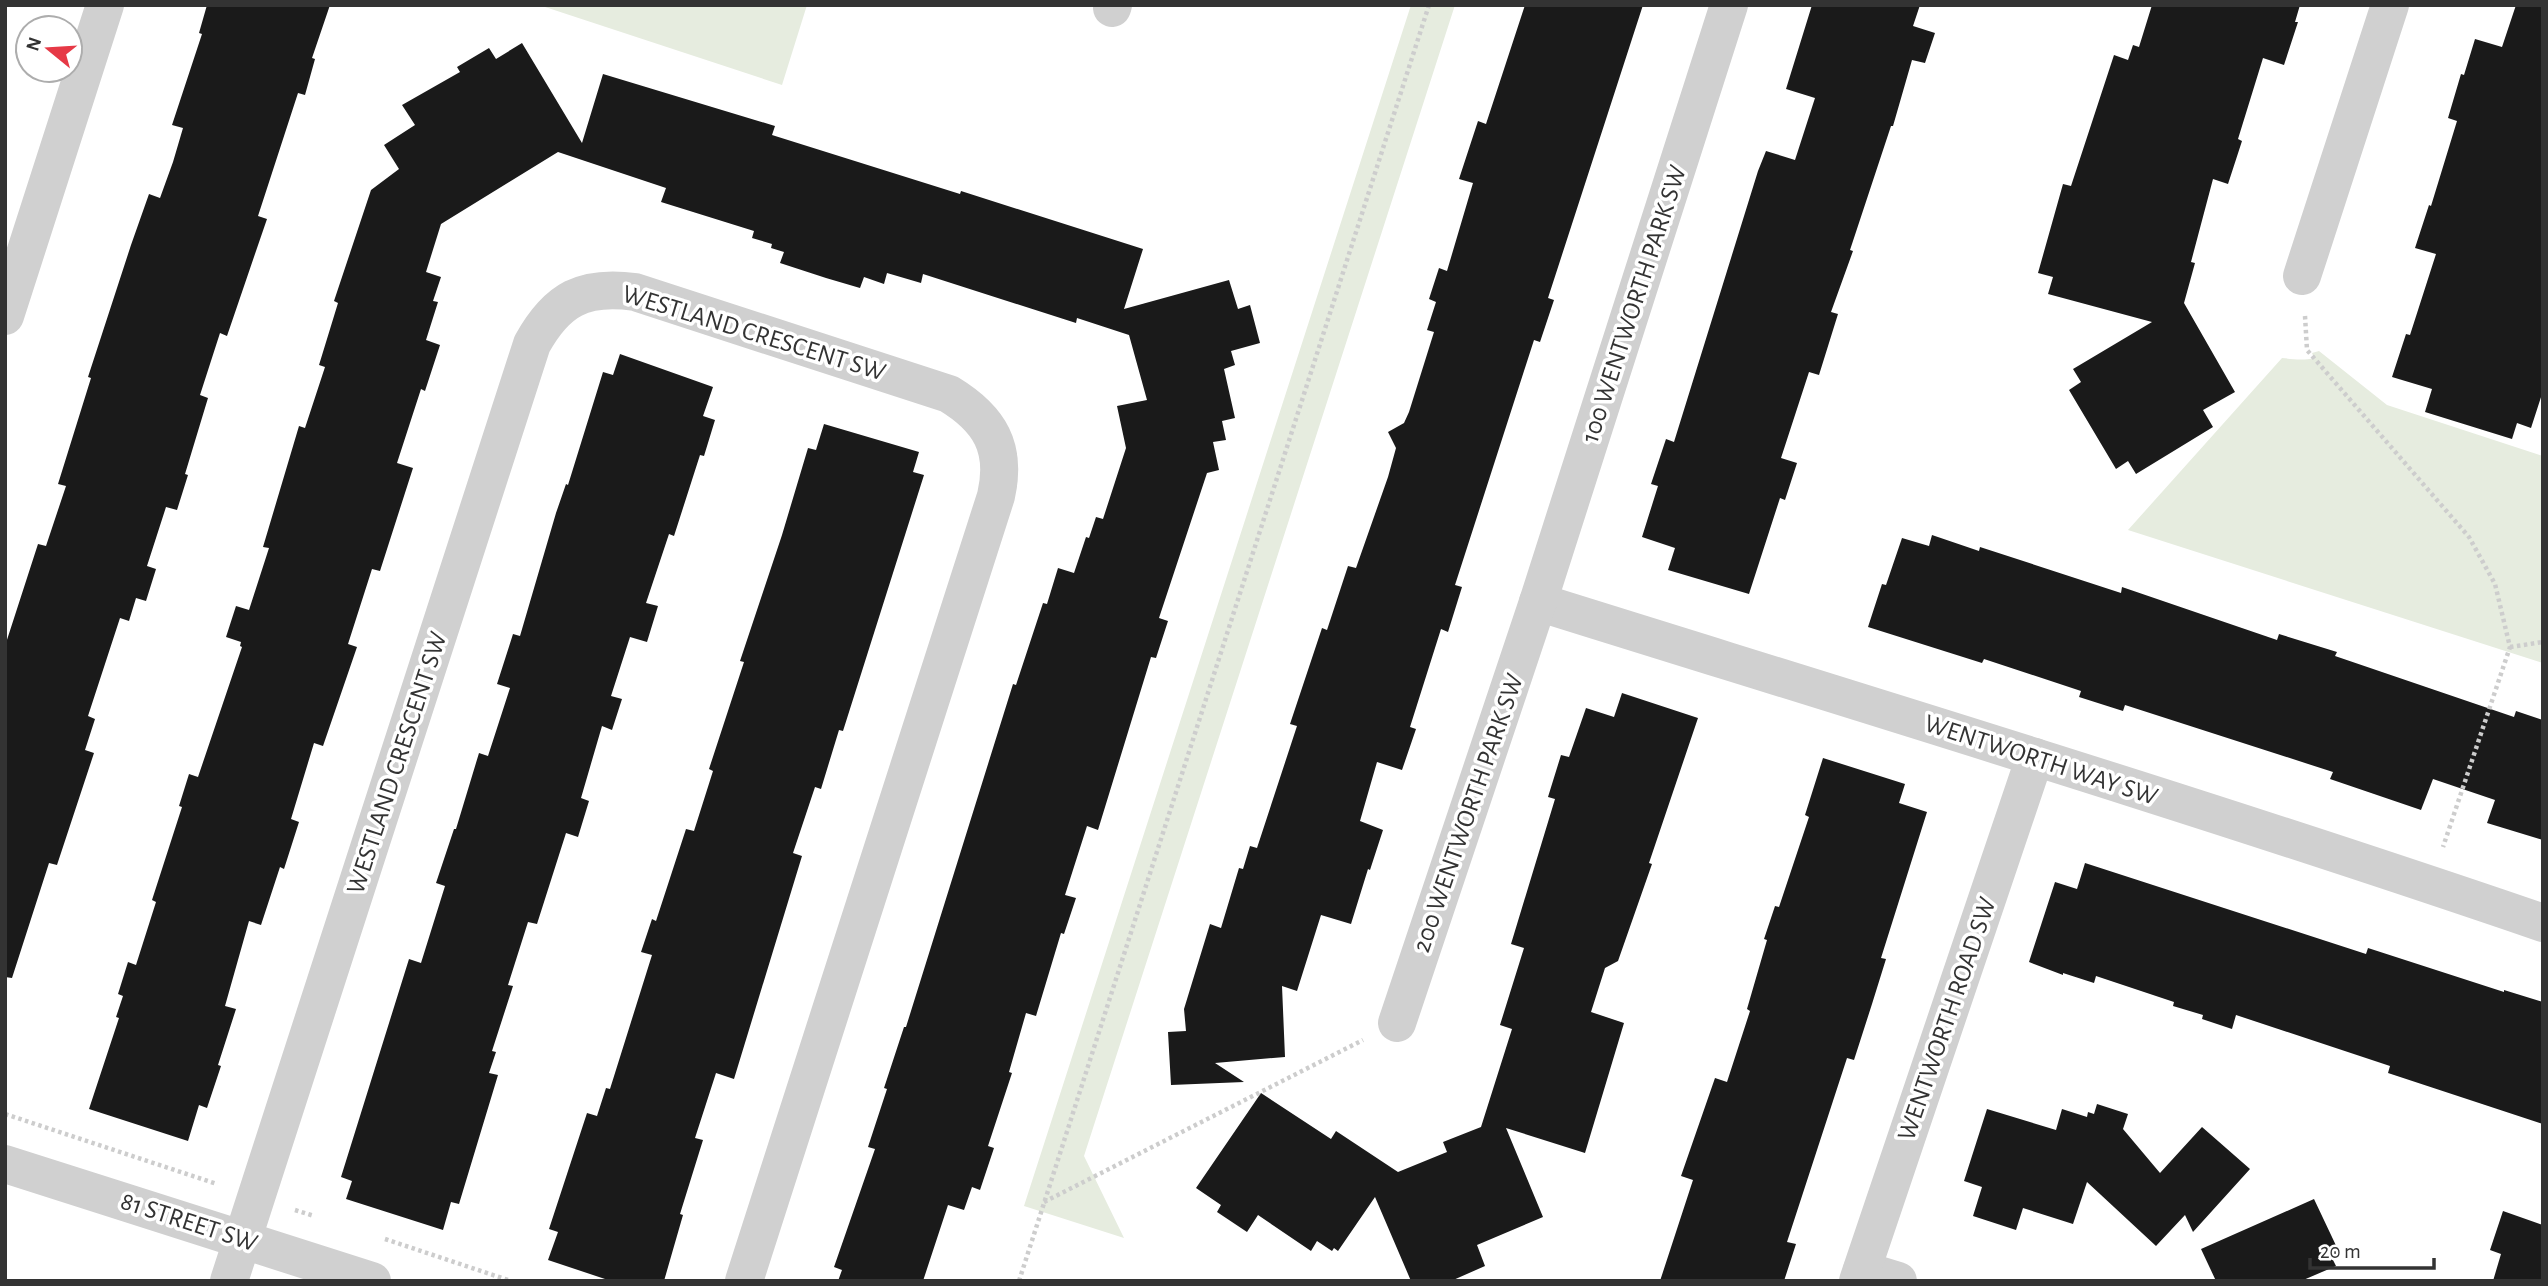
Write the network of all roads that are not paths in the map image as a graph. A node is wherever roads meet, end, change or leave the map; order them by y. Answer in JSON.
{"nodes":[{"id":1,"x":105,"y":5,"type":"edge"},
{"id":2,"x":1729,"y":5,"type":"edge"},
{"id":3,"x":2390,"y":5,"type":"edge"},
{"id":4,"x":2302,"y":276,"type":"road end"},
{"id":5,"x":5,"y":316,"type":"edge"},
{"id":6,"x":1538,"y":602,"type":"junction"},
{"id":7,"x":2035,"y":757,"type":"junction"},
{"id":8,"x":2543,"y":923,"type":"edge"},
{"id":9,"x":1397,"y":1023,"type":"road end"},
{"id":10,"x":5,"y":1164,"type":"edge"},
{"id":11,"x":242,"y":1239,"type":"junction"},
{"id":12,"x":1860,"y":1275,"type":"edge"},
{"id":13,"x":229,"y":1281,"type":"edge"},
{"id":14,"x":372,"y":1281,"type":"edge"},
{"id":15,"x":744,"y":1281,"type":"edge"},
{"id":16,"x":1898,"y":1281,"type":"edge"}],
"edges":[{"from":1,"to":5,"type":"street"},
{"from":2,"to":6,"type":"street","name":"100 WENTWORTH PARK SW"},
{"from":3,"to":4,"type":"street"},
{"from":6,"to":7,"type":"street","name":"WENTWORTH WAY SW"},
{"from":6,"to":9,"type":"street","name":"200 WENTWORTH PARK SW"},
{"from":7,"to":8,"type":"street","name":"WENTWORTH WAY SW"},
{"from":7,"to":12,"type":"street","name":"WENTWORTH ROAD SW"},
{"from":10,"to":11,"type":"street","name":"81 STREET SW"},
{"from":11,"to":13,"type":"street","name":"WESTLAND CRESCENT SW"},
{"from":11,"to":14,"type":"street","name":"81 STREET SW"},
{"from":11,"to":15,"type":"street","name":"WESTLAND CRESCENT SW"},
{"from":12,"to":16,"type":"street"}]}
